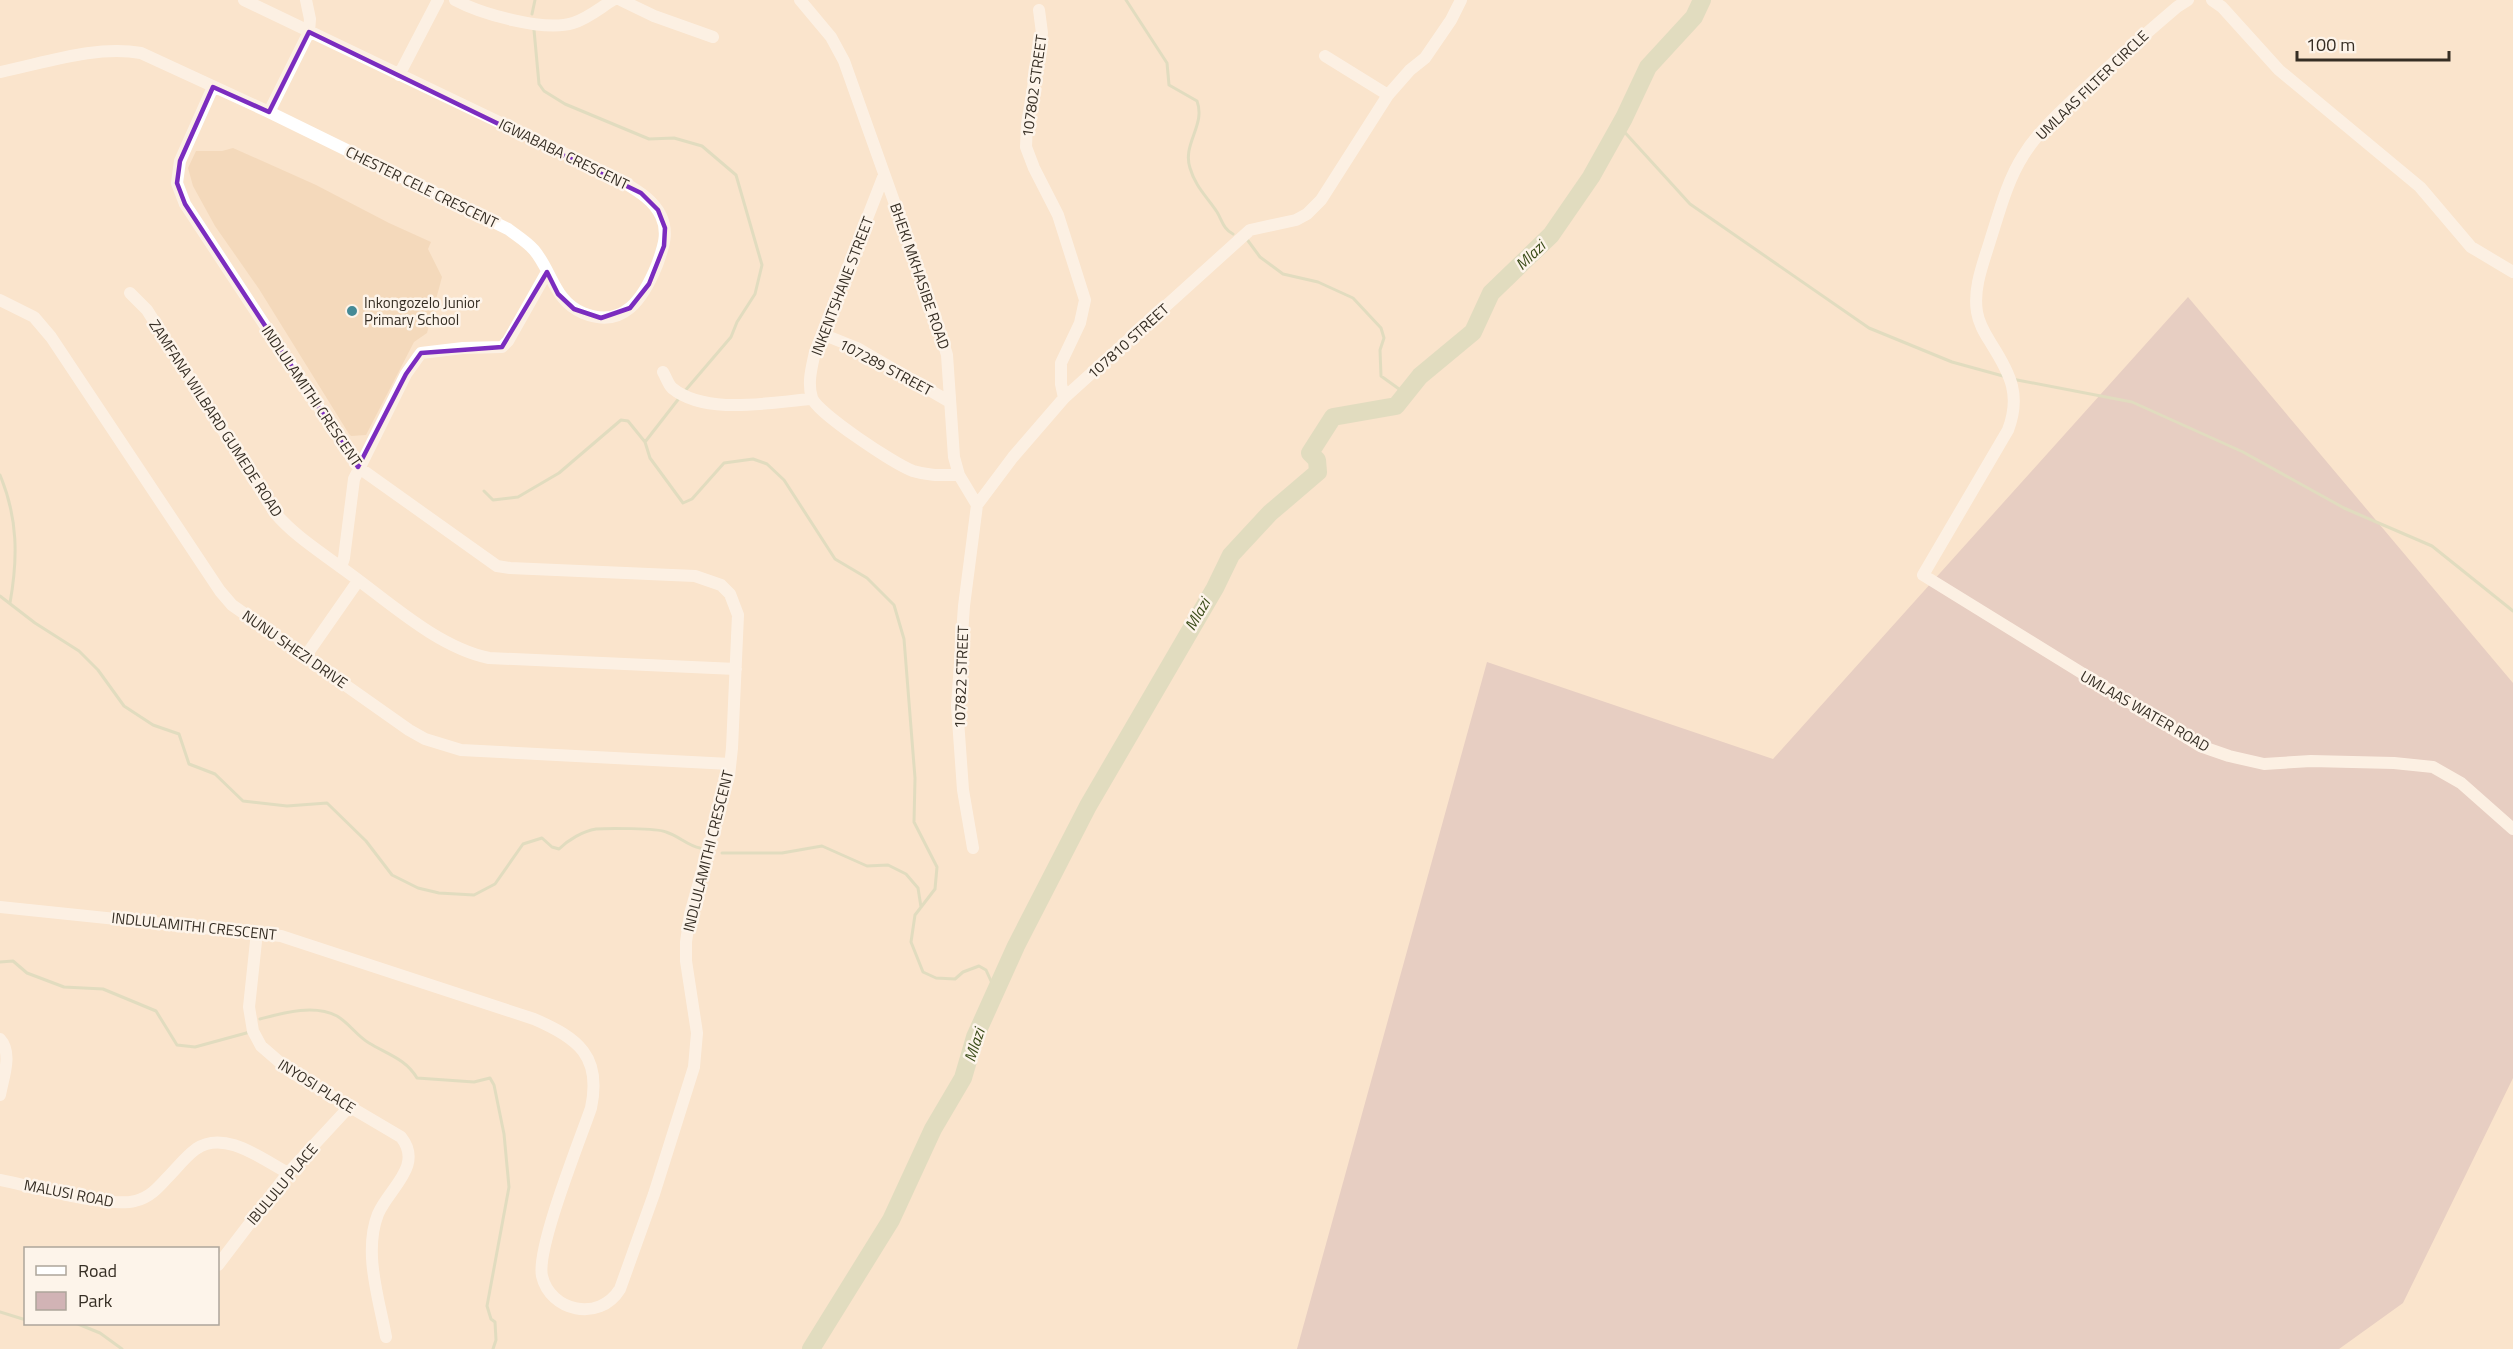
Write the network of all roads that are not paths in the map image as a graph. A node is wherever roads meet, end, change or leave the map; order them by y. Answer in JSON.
{"nodes":[{"id":1,"x":244,"y":0,"type":"edge"},
{"id":2,"x":306,"y":0,"type":"edge"},
{"id":3,"x":438,"y":0,"type":"edge"},
{"id":4,"x":455,"y":0,"type":"edge"},
{"id":5,"x":613,"y":0,"type":"edge"},
{"id":6,"x":621,"y":0,"type":"edge"},
{"id":7,"x":800,"y":0,"type":"edge"},
{"id":8,"x":1461,"y":0,"type":"edge"},
{"id":9,"x":2188,"y":0,"type":"edge"},
{"id":10,"x":2212,"y":0,"type":"edge"},
{"id":11,"x":1040,"y":10,"type":"dead end"},
{"id":12,"x":309,"y":32,"type":"junction"},
{"id":13,"x":713,"y":37,"type":"dead end"},
{"id":14,"x":1325,"y":56,"type":"dead end"},
{"id":15,"x":0,"y":72,"type":"edge"},
{"id":16,"x":399,"y":75,"type":"junction"},
{"id":17,"x":213,"y":87,"type":"junction"},
{"id":18,"x":1388,"y":95,"type":"junction"},
{"id":19,"x":269,"y":112,"type":"junction"},
{"id":20,"x":884,"y":175,"type":"junction"},
{"id":21,"x":547,"y":272,"type":"junction"},
{"id":22,"x":2513,"y":272,"type":"edge"},
{"id":23,"x":130,"y":293,"type":"dead end"},
{"id":24,"x":0,"y":300,"type":"edge"},
{"id":25,"x":822,"y":334,"type":"junction"},
{"id":26,"x":663,"y":372,"type":"dead end"},
{"id":27,"x":1064,"y":398,"type":"junction"},
{"id":28,"x":812,"y":399,"type":"junction"},
{"id":29,"x":950,"y":402,"type":"junction"},
{"id":30,"x":358,"y":467,"type":"junction"},
{"id":31,"x":959,"y":474,"type":"junction"},
{"id":32,"x":977,"y":505,"type":"junction"},
{"id":33,"x":341,"y":567,"type":"junction"},
{"id":34,"x":1923,"y":575,"type":"joint"},
{"id":35,"x":358,"y":581,"type":"junction"},
{"id":36,"x":305,"y":657,"type":"junction"},
{"id":37,"x":736,"y":669,"type":"junction"},
{"id":38,"x":730,"y":764,"type":"junction"},
{"id":39,"x":2513,"y":830,"type":"edge"},
{"id":40,"x":973,"y":848,"type":"dead end"},
{"id":41,"x":0,"y":907,"type":"edge"},
{"id":42,"x":257,"y":932,"type":"junction"},
{"id":43,"x":0,"y":1039,"type":"edge"},
{"id":44,"x":0,"y":1095,"type":"edge"},
{"id":45,"x":350,"y":1106,"type":"junction"},
{"id":46,"x":288,"y":1173,"type":"junction"},
{"id":47,"x":0,"y":1180,"type":"edge"},
{"id":48,"x":219,"y":1264,"type":"edge"},
{"id":49,"x":386,"y":1337,"type":"dead end"}],
"edges":[{"from":1,"to":12,"type":"street","name":"IGWABABA CRESCENT"},
{"from":2,"to":12,"type":"street"},
{"from":3,"to":16,"type":"street"},
{"from":4,"to":5,"type":"street"},
{"from":6,"to":13,"type":"street"},
{"from":7,"to":20,"type":"street","name":"BHEKI MKHASIBE ROAD"},
{"from":8,"to":18,"type":"street"},
{"from":9,"to":34,"type":"street","name":"UMLAAS FILTER CIRCLE"},
{"from":10,"to":22,"type":"street"},
{"from":11,"to":27,"type":"street","name":"107802 STREET"},
{"from":12,"to":16,"type":"street","name":"IGWABABA CRESCENT"},
{"from":12,"to":19,"type":"street"},
{"from":14,"to":18,"type":"street"},
{"from":15,"to":17,"type":"street","name":"CHESTER CELE CRESCENT"},
{"from":16,"to":21,"type":"street","name":"IGWABABA CRESCENT"},
{"from":17,"to":19,"type":"street","name":"CHESTER CELE CRESCENT"},
{"from":17,"to":30,"type":"street","name":"INDLULAMITHI CRESCENT"},
{"from":18,"to":27,"type":"street","name":"107810 STREET"},
{"from":19,"to":21,"type":"street","name":"CHESTER CELE CRESCENT"},
{"from":20,"to":25,"type":"street","name":"INKENTSHANE STREET"},
{"from":20,"to":29,"type":"street","name":"BHEKI MKHASIBE ROAD"},
{"from":21,"to":30,"type":"street"},
{"from":23,"to":33,"type":"street","name":"ZAMFANA WILBARD GUMEDE ROAD"},
{"from":24,"to":36,"type":"street","name":"NUNU SHEZI DRIVE"},
{"from":25,"to":28,"type":"street","name":"INKENTSHANE STREET"},
{"from":25,"to":29,"type":"street","name":"107289 STREET"},
{"from":26,"to":28,"type":"street"},
{"from":27,"to":32,"type":"street","name":"107810 STREET"},
{"from":28,"to":31,"type":"street"},
{"from":29,"to":31,"type":"street","name":"BHEKI MKHASIBE ROAD"},
{"from":30,"to":33,"type":"street"},
{"from":30,"to":37,"type":"street","name":"INDLULAMITHI CRESCENT"},
{"from":31,"to":32,"type":"street","name":"BHEKI MKHASIBE ROAD"},
{"from":32,"to":40,"type":"street","name":"107822 STREET"},
{"from":33,"to":35,"type":"street","name":"ZAMFANA WILBARD GUMEDE ROAD"},
{"from":34,"to":39,"type":"street","name":"UMLAAS WATER ROAD"},
{"from":35,"to":36,"type":"street"},
{"from":35,"to":37,"type":"street","name":"ZAMFANA WILBARD GUMEDE ROAD"},
{"from":36,"to":38,"type":"street","name":"NUNU SHEZI DRIVE"},
{"from":37,"to":38,"type":"street","name":"INDLULAMITHI CRESCENT"},
{"from":38,"to":42,"type":"street","name":"INDLULAMITHI CRESCENT"},
{"from":41,"to":42,"type":"street","name":"INDLULAMITHI CRESCENT"},
{"from":42,"to":45,"type":"street","name":"INYOSI PLACE"},
{"from":43,"to":44,"type":"street"},
{"from":45,"to":46,"type":"street","name":"IBULULU PLACE"},
{"from":45,"to":49,"type":"street","name":"INYOSI PLACE"},
{"from":46,"to":47,"type":"street","name":"MALUSI ROAD"},
{"from":46,"to":48,"type":"street","name":"IBULULU PLACE"}]}
